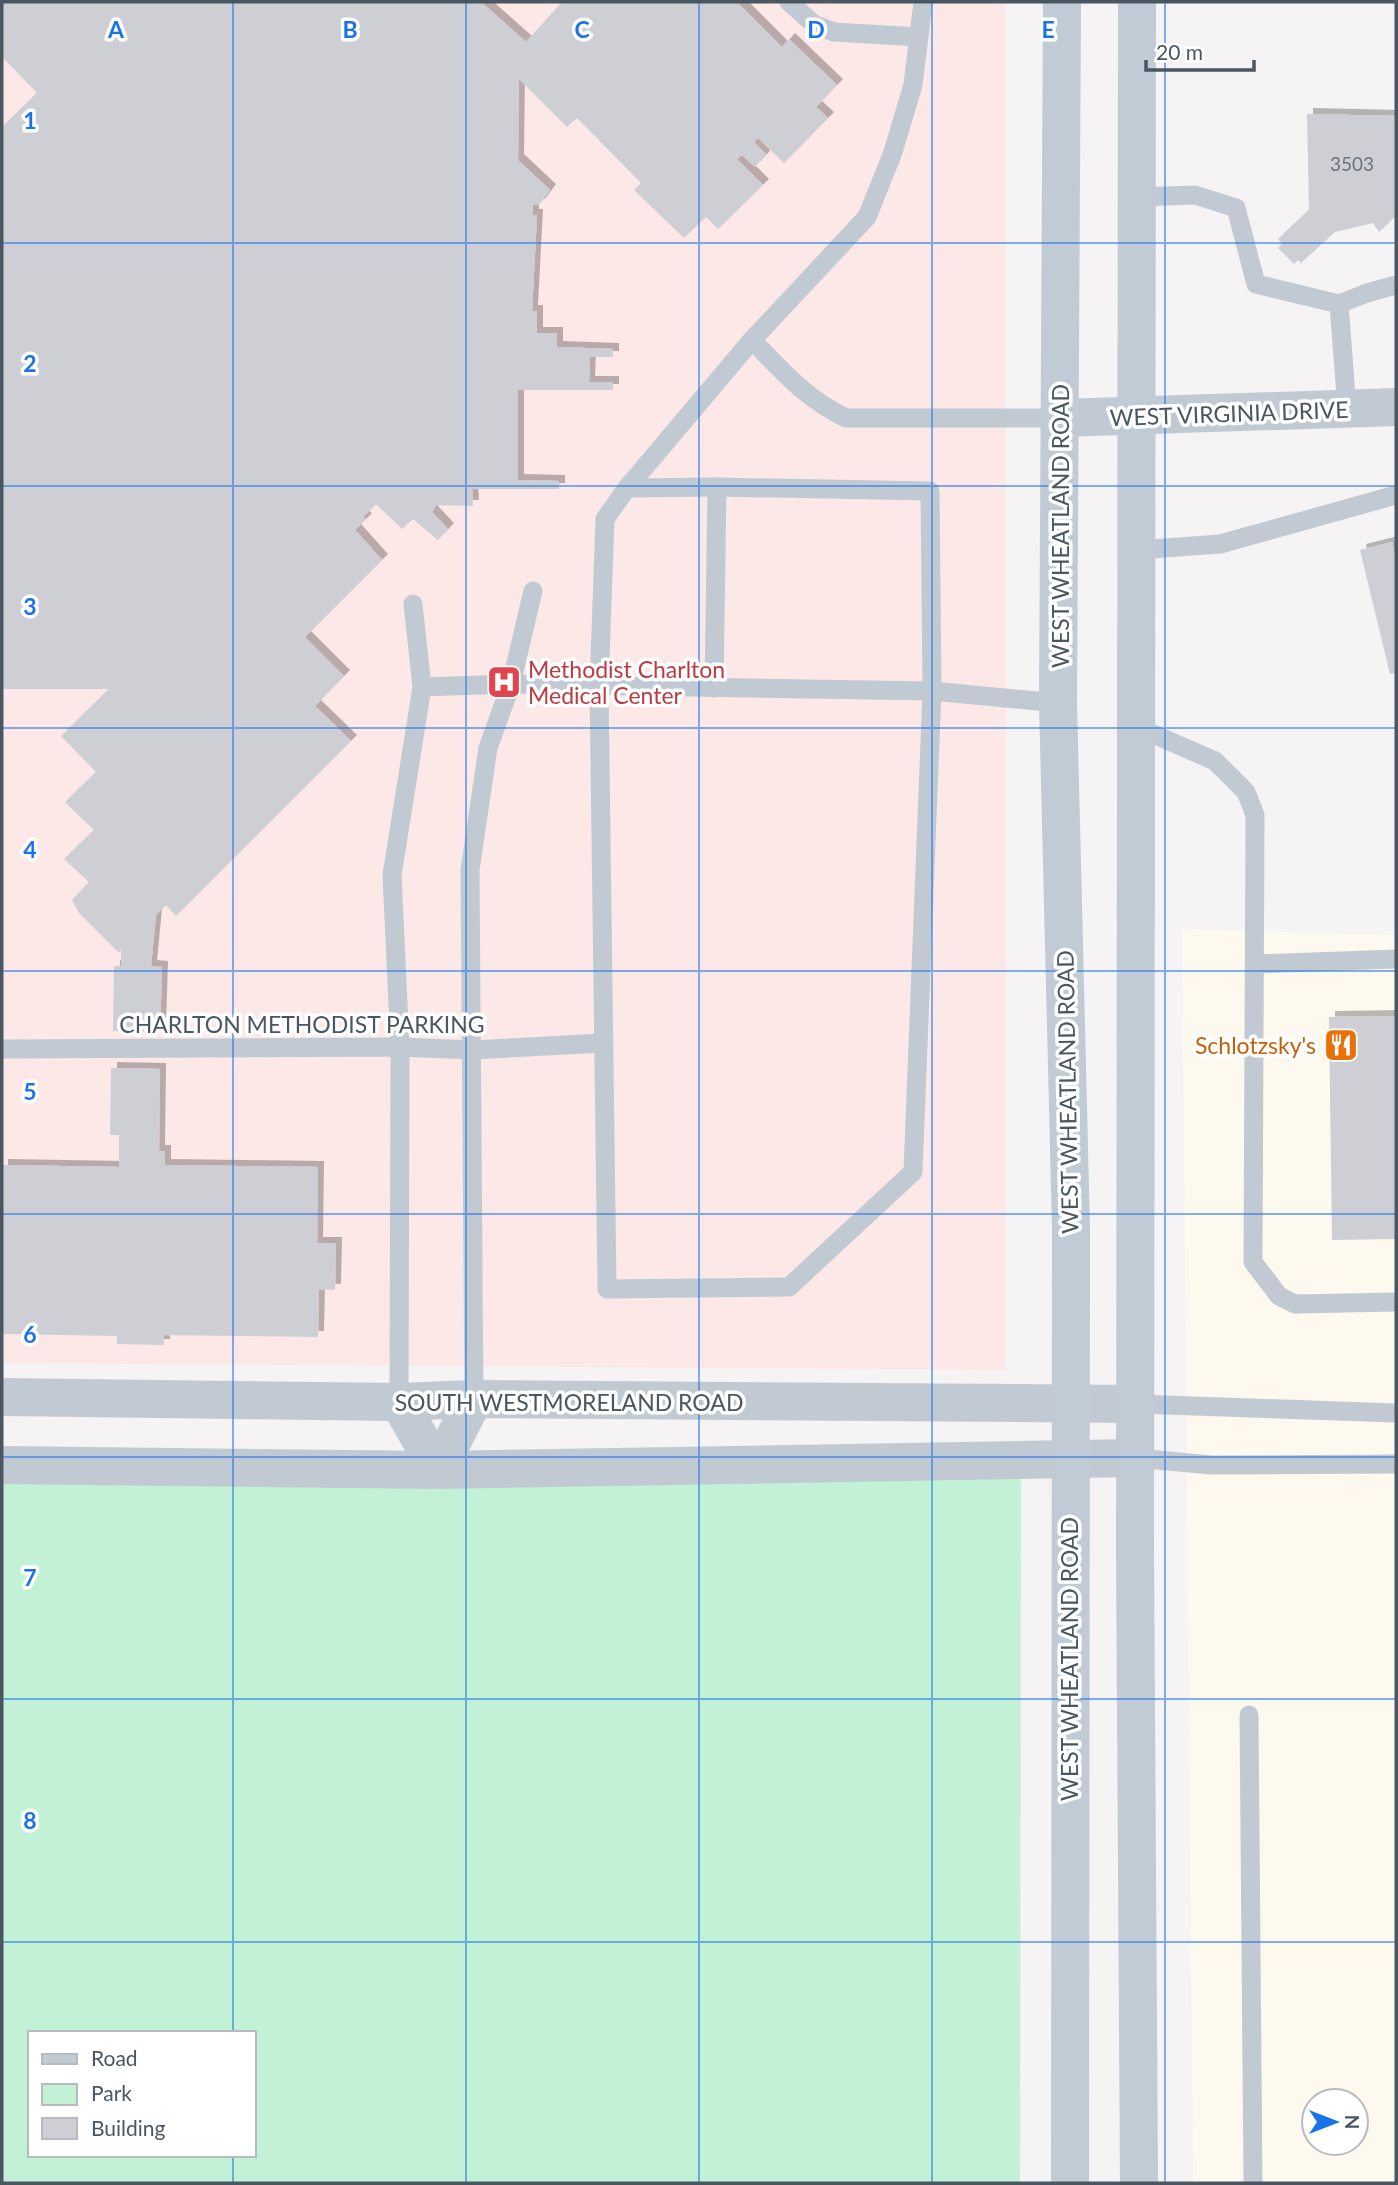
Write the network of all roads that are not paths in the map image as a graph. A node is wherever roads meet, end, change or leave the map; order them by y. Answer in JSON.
{"nodes":[{"id":1,"x":789,"y":2,"type":"edge"},
{"id":2,"x":923,"y":2,"type":"edge"},
{"id":3,"x":1062,"y":2,"type":"edge"},
{"id":4,"x":1137,"y":2,"type":"edge"},
{"id":5,"x":919,"y":37,"type":"junction"},
{"id":6,"x":1137,"y":197,"type":"junction"},
{"id":7,"x":1396,"y":285,"type":"edge"},
{"id":8,"x":1339,"y":304,"type":"junction"},
{"id":9,"x":752,"y":340,"type":"junction"},
{"id":10,"x":1396,"y":407,"type":"edge"},
{"id":11,"x":1348,"y":409,"type":"junction"},
{"id":12,"x":1137,"y":415,"type":"junction"},
{"id":13,"x":1061,"y":418,"type":"junction"},
{"id":14,"x":717,"y":487,"type":"junction"},
{"id":15,"x":627,"y":488,"type":"junction"},
{"id":16,"x":1396,"y":495,"type":"edge"},
{"id":17,"x":1137,"y":550,"type":"junction"},
{"id":18,"x":533,"y":591,"type":"dead end"},
{"id":19,"x":413,"y":604,"type":"dead end"},
{"id":20,"x":511,"y":684,"type":"junction"},
{"id":21,"x":600,"y":686,"type":"junction"},
{"id":22,"x":422,"y":687,"type":"junction"},
{"id":23,"x":714,"y":688,"type":"junction"},
{"id":24,"x":932,"y":691,"type":"junction"},
{"id":25,"x":1058,"y":703,"type":"junction"},
{"id":26,"x":1137,"y":727,"type":"junction"},
{"id":27,"x":1396,"y":959,"type":"edge"},
{"id":28,"x":1255,"y":964,"type":"junction"},
{"id":29,"x":603,"y":1043,"type":"junction"},
{"id":30,"x":400,"y":1048,"type":"junction"},
{"id":31,"x":2,"y":1049,"type":"edge"},
{"id":32,"x":472,"y":1050,"type":"junction"},
{"id":33,"x":1396,"y":1302,"type":"edge"},
{"id":34,"x":2,"y":1397,"type":"edge"},
{"id":35,"x":474,"y":1399,"type":"junction"},
{"id":36,"x":399,"y":1402,"type":"junction"},
{"id":37,"x":1070,"y":1404,"type":"junction"},
{"id":38,"x":1137,"y":1404,"type":"junction"},
{"id":39,"x":1396,"y":1413,"type":"edge"},
{"id":40,"x":1070,"y":1458,"type":"junction"},
{"id":41,"x":1136,"y":1458,"type":"junction"},
{"id":42,"x":1396,"y":1464,"type":"edge"},
{"id":43,"x":2,"y":1465,"type":"edge"},
{"id":44,"x":438,"y":1470,"type":"junction"},
{"id":45,"x":1249,"y":1715,"type":"dead end"},
{"id":46,"x":1070,"y":2183,"type":"edge"},
{"id":47,"x":1139,"y":2183,"type":"edge"},
{"id":48,"x":1253,"y":2183,"type":"edge"}],
"edges":[{"from":1,"to":5,"type":"lane"},
{"from":2,"to":5,"type":"lane"},
{"from":3,"to":13,"type":"main road","name":"WEST WHEATLAND ROAD"},
{"from":4,"to":6,"type":"main road"},
{"from":5,"to":9,"type":"lane"},
{"from":6,"to":8,"type":"lane"},
{"from":6,"to":12,"type":"main road"},
{"from":7,"to":8,"type":"lane"},
{"from":8,"to":11,"type":"lane"},
{"from":9,"to":13,"type":"lane"},
{"from":9,"to":15,"type":"lane"},
{"from":10,"to":11,"type":"street","name":"WEST VIRGINIA DRIVE"},
{"from":11,"to":12,"type":"street","name":"WEST VIRGINIA DRIVE"},
{"from":12,"to":13,"type":"street","name":"WEST VIRGINIA DRIVE"},
{"from":12,"to":17,"type":"main road"},
{"from":13,"to":25,"type":"main road","name":"WEST WHEATLAND ROAD"},
{"from":14,"to":15,"type":"lane"},
{"from":14,"to":23,"type":"lane"},
{"from":14,"to":24,"type":"lane"},
{"from":15,"to":21,"type":"lane"},
{"from":16,"to":17,"type":"lane"},
{"from":17,"to":26,"type":"main road"},
{"from":18,"to":20,"type":"lane"},
{"from":19,"to":22,"type":"lane"},
{"from":20,"to":21,"type":"lane"},
{"from":20,"to":22,"type":"lane"},
{"from":20,"to":32,"type":"lane"},
{"from":21,"to":23,"type":"lane"},
{"from":21,"to":29,"type":"lane"},
{"from":22,"to":30,"type":"lane"},
{"from":23,"to":24,"type":"lane"},
{"from":24,"to":25,"type":"lane"},
{"from":24,"to":29,"type":"lane"},
{"from":25,"to":37,"type":"main road","name":"WEST WHEATLAND ROAD"},
{"from":26,"to":28,"type":"lane"},
{"from":26,"to":38,"type":"main road"},
{"from":27,"to":28,"type":"lane"},
{"from":28,"to":33,"type":"lane"},
{"from":29,"to":32,"type":"lane","name":"CHARLTON METHODIST PARKING"},
{"from":30,"to":31,"type":"lane","name":"CHARLTON METHODIST PARKING"},
{"from":30,"to":32,"type":"lane","name":"CHARLTON METHODIST PARKING"},
{"from":30,"to":36,"type":"lane"},
{"from":32,"to":35,"type":"lane"},
{"from":34,"to":36,"type":"street","name":"SOUTH WESTMORELAND ROAD"},
{"from":35,"to":36,"type":"street","name":"SOUTH WESTMORELAND ROAD"},
{"from":35,"to":37,"type":"street","name":"SOUTH WESTMORELAND ROAD"},
{"from":35,"to":44,"type":"street"},
{"from":36,"to":44,"type":"street"},
{"from":37,"to":38,"type":"street","name":"SOUTH WESTMORELAND ROAD"},
{"from":37,"to":40,"type":"main road","name":"WEST WHEATLAND ROAD"},
{"from":38,"to":39,"type":"lane"},
{"from":38,"to":41,"type":"main road"},
{"from":40,"to":41,"type":"street"},
{"from":40,"to":44,"type":"street"},
{"from":40,"to":46,"type":"main road","name":"WEST WHEATLAND ROAD"},
{"from":41,"to":42,"type":"lane"},
{"from":41,"to":47,"type":"main road"},
{"from":43,"to":44,"type":"street"},
{"from":45,"to":48,"type":"lane"}]}
